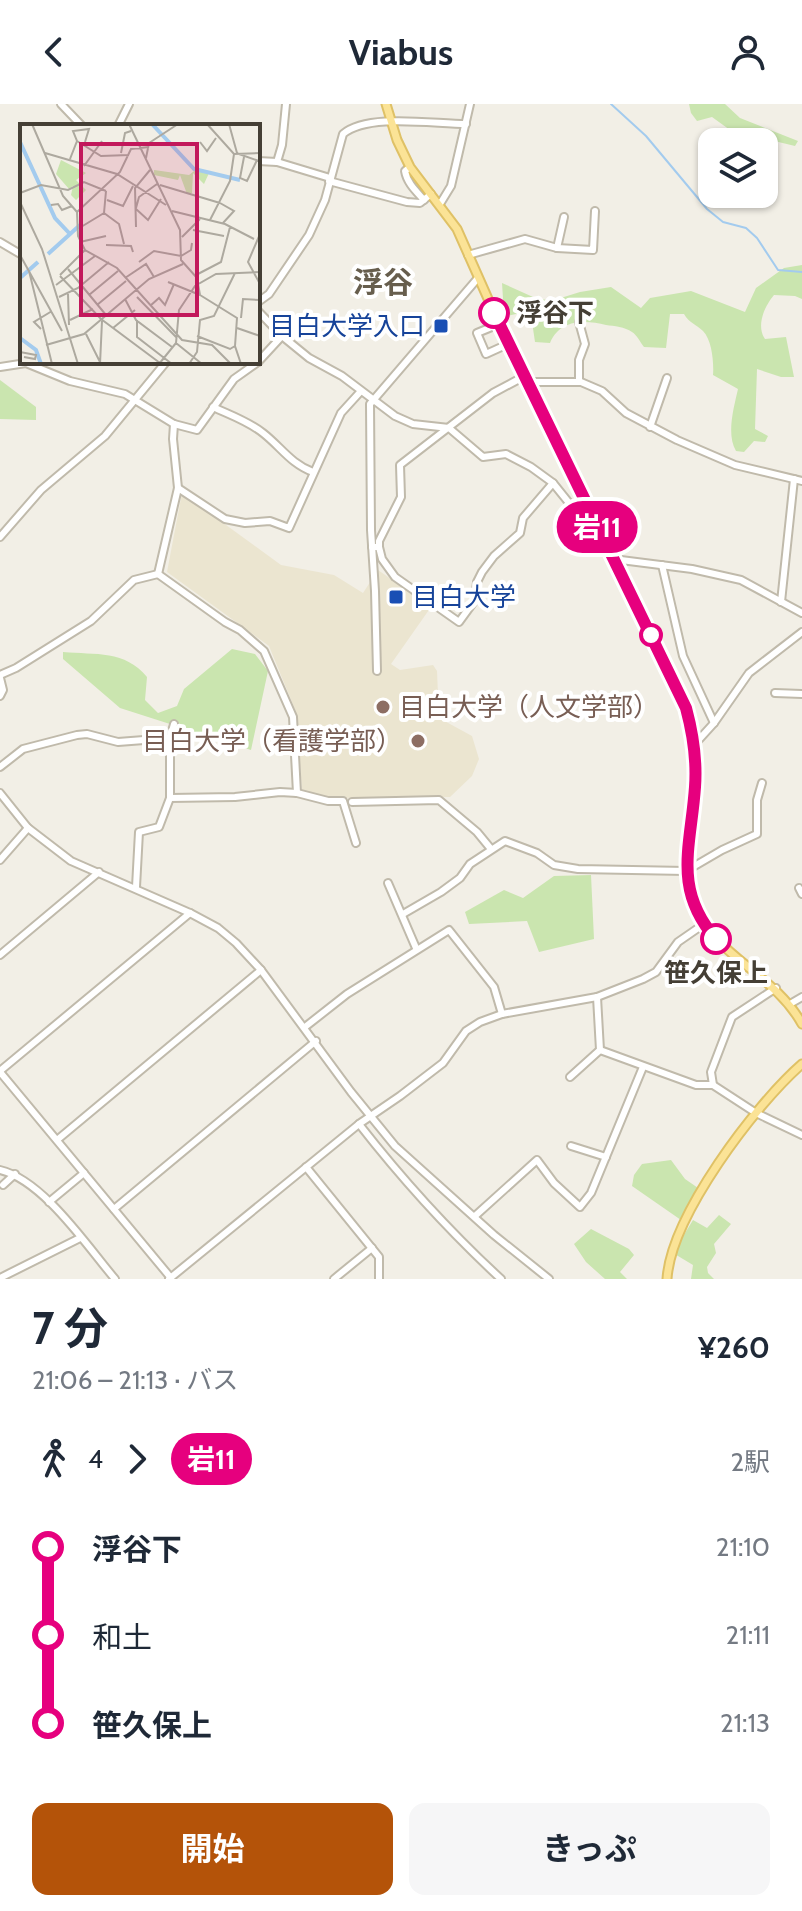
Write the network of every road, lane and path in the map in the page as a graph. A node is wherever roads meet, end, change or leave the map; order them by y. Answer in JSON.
{"nodes":[{"id":1,"x":61,"y":104,"type":"edge"},
{"id":2,"x":129,"y":104,"type":"edge"},
{"id":3,"x":286,"y":104,"type":"edge"},
{"id":4,"x":386,"y":104,"type":"edge"},
{"id":5,"x":470,"y":104,"type":"edge"},
{"id":6,"x":391,"y":122,"type":"junction"},
{"id":7,"x":80,"y":124,"type":"edge"},
{"id":8,"x":119,"y":124,"type":"edge"},
{"id":9,"x":466,"y":124,"type":"junction"},
{"id":10,"x":260,"y":161,"type":"edge"},
{"id":11,"x":277,"y":162,"type":"junction"},
{"id":12,"x":410,"y":167,"type":"junction"},
{"id":13,"x":330,"y":180,"type":"junction"},
{"id":14,"x":431,"y":194,"type":"junction"},
{"id":15,"x":424,"y":200,"type":"junction"},
{"id":16,"x":440,"y":204,"type":"junction"},
{"id":17,"x":595,"y":211,"type":"dead end"},
{"id":18,"x":564,"y":217,"type":"dead end"},
{"id":19,"x":0,"y":242,"type":"edge"},
{"id":20,"x":557,"y":248,"type":"junction"},
{"id":21,"x":20,"y":254,"type":"edge"},
{"id":22,"x":468,"y":255,"type":"junction"},
{"id":23,"x":478,"y":278,"type":"junction"},
{"id":24,"x":260,"y":299,"type":"edge"},
{"id":25,"x":260,"y":313,"type":"edge"},
{"id":26,"x":579,"y":322,"type":"dead end"},
{"id":27,"x":499,"y":324,"type":"junction"},
{"id":28,"x":282,"y":336,"type":"junction"},
{"id":29,"x":508,"y":344,"type":"junction"},
{"id":30,"x":260,"y":360,"type":"edge"},
{"id":31,"x":20,"y":364,"type":"edge"},
{"id":32,"x":28,"y":364,"type":"edge"},
{"id":33,"x":164,"y":364,"type":"edge"},
{"id":34,"x":255,"y":364,"type":"edge"},
{"id":35,"x":0,"y":367,"type":"edge"},
{"id":36,"x":667,"y":378,"type":"dead end"},
{"id":37,"x":524,"y":380,"type":"junction"},
{"id":38,"x":579,"y":382,"type":"junction"},
{"id":39,"x":361,"y":391,"type":"junction"},
{"id":40,"x":134,"y":399,"type":"junction"},
{"id":41,"x":372,"y":399,"type":"junction"},
{"id":42,"x":213,"y":407,"type":"junction"},
{"id":43,"x":174,"y":424,"type":"junction"},
{"id":44,"x":650,"y":427,"type":"junction"},
{"id":45,"x":449,"y":428,"type":"junction"},
{"id":46,"x":313,"y":472,"type":"junction"},
{"id":47,"x":798,"y":480,"type":"edge"},
{"id":48,"x":553,"y":483,"type":"junction"},
{"id":49,"x":178,"y":488,"type":"junction"},
{"id":50,"x":599,"y":530,"type":"junction"},
{"id":51,"x":0,"y":537,"type":"edge"},
{"id":52,"x":375,"y":547,"type":"junction"},
{"id":53,"x":613,"y":559,"type":"junction"},
{"id":54,"x":662,"y":565,"type":"junction"},
{"id":55,"x":158,"y":574,"type":"junction"},
{"id":56,"x":781,"y":602,"type":"junction"},
{"id":57,"x":802,"y":613,"type":"edge"},
{"id":58,"x":802,"y":632,"type":"edge"},
{"id":59,"x":377,"y":671,"type":"dead end"},
{"id":60,"x":0,"y":676,"type":"edge"},
{"id":61,"x":775,"y":693,"type":"dead end"},
{"id":62,"x":802,"y":694,"type":"edge"},
{"id":63,"x":0,"y":696,"type":"edge"},
{"id":64,"x":714,"y":723,"type":"junction"},
{"id":65,"x":174,"y":724,"type":"dead end"},
{"id":66,"x":170,"y":738,"type":"junction"},
{"id":67,"x":694,"y":745,"type":"junction"},
{"id":68,"x":0,"y":767,"type":"edge"},
{"id":69,"x":762,"y":783,"type":"dead end"},
{"id":70,"x":0,"y":793,"type":"edge"},
{"id":71,"x":297,"y":793,"type":"junction"},
{"id":72,"x":170,"y":798,"type":"junction"},
{"id":73,"x":352,"y":802,"type":"dead end"},
{"id":74,"x":28,"y":828,"type":"junction"},
{"id":75,"x":356,"y":843,"type":"dead end"},
{"id":76,"x":491,"y":849,"type":"junction"},
{"id":77,"x":0,"y":860,"type":"edge"},
{"id":78,"x":686,"y":871,"type":"junction"},
{"id":79,"x":99,"y":872,"type":"junction"},
{"id":80,"x":388,"y":883,"type":"dead end"},
{"id":81,"x":136,"y":887,"type":"junction"},
{"id":82,"x":190,"y":913,"type":"junction"},
{"id":83,"x":403,"y":914,"type":"junction"},
{"id":84,"x":704,"y":924,"type":"junction"},
{"id":85,"x":416,"y":948,"type":"junction"},
{"id":86,"x":0,"y":955,"type":"edge"},
{"id":87,"x":261,"y":970,"type":"junction"},
{"id":88,"x":776,"y":988,"type":"junction"},
{"id":89,"x":597,"y":997,"type":"junction"},
{"id":90,"x":802,"y":997,"type":"edge"},
{"id":91,"x":790,"y":1004,"type":"junction"},
{"id":92,"x":502,"y":1014,"type":"junction"},
{"id":93,"x":802,"y":1024,"type":"edge"},
{"id":94,"x":305,"y":1027,"type":"junction"},
{"id":95,"x":316,"y":1041,"type":"junction"},
{"id":96,"x":600,"y":1050,"type":"junction"},
{"id":97,"x":802,"y":1064,"type":"edge"},
{"id":98,"x":643,"y":1067,"type":"junction"},
{"id":99,"x":0,"y":1072,"type":"edge"},
{"id":100,"x":570,"y":1077,"type":"dead end"},
{"id":101,"x":713,"y":1085,"type":"junction"},
{"id":102,"x":756,"y":1113,"type":"junction"},
{"id":103,"x":371,"y":1114,"type":"junction"},
{"id":104,"x":359,"y":1124,"type":"junction"},
{"id":105,"x":802,"y":1135,"type":"edge"},
{"id":106,"x":57,"y":1140,"type":"junction"},
{"id":107,"x":571,"y":1146,"type":"dead end"},
{"id":108,"x":606,"y":1157,"type":"junction"},
{"id":109,"x":306,"y":1167,"type":"junction"},
{"id":110,"x":0,"y":1170,"type":"edge"},
{"id":111,"x":84,"y":1173,"type":"junction"},
{"id":112,"x":15,"y":1174,"type":"junction"},
{"id":113,"x":3,"y":1185,"type":"dead end"},
{"id":114,"x":49,"y":1202,"type":"junction"},
{"id":115,"x":114,"y":1209,"type":"junction"},
{"id":116,"x":475,"y":1216,"type":"junction"},
{"id":117,"x":80,"y":1238,"type":"junction"},
{"id":118,"x":372,"y":1248,"type":"junction"},
{"id":119,"x":17,"y":1270,"type":"junction"},
{"id":120,"x":0,"y":1278,"type":"edge"},
{"id":121,"x":170,"y":1278,"type":"edge"},
{"id":122,"x":22,"y":1279,"type":"edge"},
{"id":123,"x":115,"y":1279,"type":"edge"},
{"id":124,"x":334,"y":1279,"type":"edge"},
{"id":125,"x":379,"y":1279,"type":"edge"},
{"id":126,"x":501,"y":1279,"type":"edge"},
{"id":127,"x":549,"y":1279,"type":"edge"},
{"id":128,"x":667,"y":1279,"type":"edge"}],
"edges":[{"from":1,"to":7,"type":"street"},
{"from":2,"to":8,"type":"street"},
{"from":3,"to":11,"type":"street"},
{"from":4,"to":6,"type":"main road"},
{"from":5,"to":9,"type":"street"},
{"from":6,"to":9,"type":"street"},
{"from":6,"to":12,"type":"main road"},
{"from":6,"to":13,"type":"street"},
{"from":9,"to":16,"type":"street"},
{"from":10,"to":11,"type":"street"},
{"from":11,"to":13,"type":"street"},
{"from":12,"to":14,"type":"main road"},
{"from":12,"to":15,"type":"street"},
{"from":13,"to":15,"type":"street"},
{"from":13,"to":24,"type":"street"},
{"from":14,"to":15,"type":"street"},
{"from":14,"to":16,"type":"main road"},
{"from":16,"to":22,"type":"main road"},
{"from":17,"to":20,"type":"street"},
{"from":18,"to":20,"type":"street"},
{"from":19,"to":21,"type":"street"},
{"from":20,"to":22,"type":"street"},
{"from":22,"to":23,"type":"main road"},
{"from":23,"to":27,"type":"main road"},
{"from":23,"to":41,"type":"street"},
{"from":25,"to":28,"type":"street"},
{"from":26,"to":38,"type":"street"},
{"from":27,"to":29,"type":"main road"},
{"from":27,"to":29,"type":"street"},
{"from":28,"to":30,"type":"street"},
{"from":28,"to":39,"type":"street"},
{"from":29,"to":37,"type":"main road"},
{"from":31,"to":35,"type":"street"},
{"from":32,"to":40,"type":"street"},
{"from":33,"to":40,"type":"street"},
{"from":34,"to":42,"type":"street"},
{"from":36,"to":44,"type":"street"},
{"from":37,"to":38,"type":"street"},
{"from":37,"to":45,"type":"street"},
{"from":37,"to":50,"type":"main road"},
{"from":38,"to":44,"type":"street"},
{"from":39,"to":41,"type":"street"},
{"from":39,"to":46,"type":"street"},
{"from":40,"to":43,"type":"street"},
{"from":40,"to":51,"type":"street"},
{"from":41,"to":45,"type":"street"},
{"from":41,"to":52,"type":"street"},
{"from":42,"to":43,"type":"street"},
{"from":42,"to":46,"type":"street"},
{"from":43,"to":49,"type":"street"},
{"from":44,"to":47,"type":"street"},
{"from":45,"to":48,"type":"street"},
{"from":45,"to":52,"type":"street"},
{"from":46,"to":49,"type":"street"},
{"from":47,"to":56,"type":"street"},
{"from":48,"to":50,"type":"street"},
{"from":48,"to":52,"type":"street"},
{"from":49,"to":55,"type":"street"},
{"from":50,"to":53,"type":"main road"},
{"from":52,"to":59,"type":"street"},
{"from":53,"to":54,"type":"street"},
{"from":53,"to":67,"type":"main road"},
{"from":54,"to":56,"type":"street"},
{"from":54,"to":64,"type":"street"},
{"from":55,"to":60,"type":"street"},
{"from":55,"to":71,"type":"street"},
{"from":56,"to":57,"type":"street"},
{"from":58,"to":64,"type":"street"},
{"from":60,"to":63,"type":"street"},
{"from":61,"to":62,"type":"street"},
{"from":64,"to":67,"type":"street"},
{"from":65,"to":66,"type":"street"},
{"from":66,"to":68,"type":"street"},
{"from":66,"to":72,"type":"street"},
{"from":67,"to":78,"type":"main road"},
{"from":69,"to":78,"type":"street"},
{"from":70,"to":74,"type":"street"},
{"from":71,"to":72,"type":"street"},
{"from":71,"to":75,"type":"street"},
{"from":72,"to":81,"type":"street"},
{"from":73,"to":76,"type":"street"},
{"from":74,"to":77,"type":"street"},
{"from":74,"to":79,"type":"street"},
{"from":76,"to":78,"type":"street"},
{"from":76,"to":83,"type":"street"},
{"from":78,"to":84,"type":"main road"},
{"from":79,"to":81,"type":"street"},
{"from":79,"to":86,"type":"street"},
{"from":80,"to":83,"type":"street"},
{"from":81,"to":82,"type":"street"},
{"from":82,"to":87,"type":"street"},
{"from":82,"to":99,"type":"street"},
{"from":83,"to":85,"type":"street"},
{"from":84,"to":88,"type":"main road"},
{"from":84,"to":89,"type":"street"},
{"from":85,"to":92,"type":"street"},
{"from":85,"to":94,"type":"street"},
{"from":87,"to":94,"type":"street"},
{"from":87,"to":106,"type":"street"},
{"from":88,"to":91,"type":"main road"},
{"from":88,"to":101,"type":"street"},
{"from":89,"to":92,"type":"street"},
{"from":89,"to":96,"type":"street"},
{"from":90,"to":91,"type":"street"},
{"from":91,"to":93,"type":"main road"},
{"from":92,"to":103,"type":"street"},
{"from":94,"to":95,"type":"street"},
{"from":95,"to":103,"type":"street"},
{"from":95,"to":115,"type":"street"},
{"from":96,"to":98,"type":"street"},
{"from":96,"to":100,"type":"street"},
{"from":97,"to":102,"type":"main road"},
{"from":98,"to":101,"type":"street"},
{"from":98,"to":108,"type":"street"},
{"from":99,"to":106,"type":"street"},
{"from":101,"to":102,"type":"street"},
{"from":102,"to":105,"type":"street"},
{"from":102,"to":128,"type":"main road"},
{"from":103,"to":104,"type":"street"},
{"from":103,"to":116,"type":"street"},
{"from":104,"to":109,"type":"street"},
{"from":104,"to":126,"type":"street"},
{"from":106,"to":111,"type":"street"},
{"from":107,"to":108,"type":"street"},
{"from":108,"to":116,"type":"street"},
{"from":109,"to":118,"type":"street"},
{"from":109,"to":121,"type":"street"},
{"from":110,"to":112,"type":"street"},
{"from":111,"to":114,"type":"street"},
{"from":111,"to":115,"type":"street"},
{"from":112,"to":113,"type":"street"},
{"from":112,"to":114,"type":"street"},
{"from":114,"to":117,"type":"street"},
{"from":115,"to":121,"type":"street"},
{"from":116,"to":127,"type":"street"},
{"from":117,"to":119,"type":"street"},
{"from":117,"to":123,"type":"street"},
{"from":118,"to":124,"type":"street"},
{"from":118,"to":125,"type":"street"},
{"from":119,"to":120,"type":"street"},
{"from":119,"to":122,"type":"street"}]}
